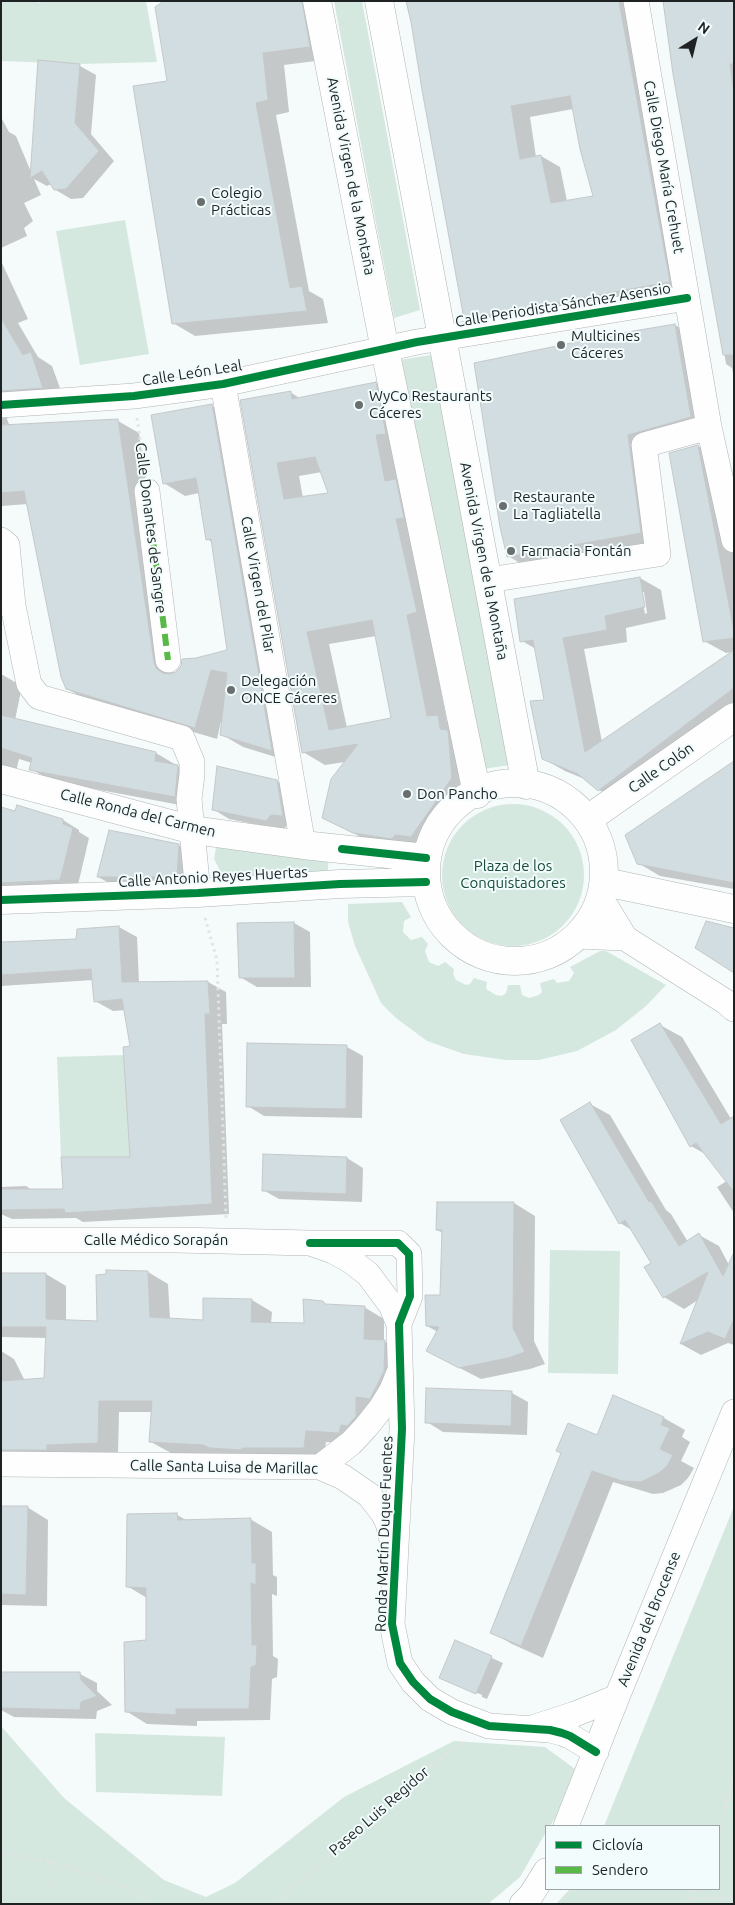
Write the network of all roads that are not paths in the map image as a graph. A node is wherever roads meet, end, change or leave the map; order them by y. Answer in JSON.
{"nodes":[{"id":1,"x":317,"y":1,"type":"edge"},
{"id":2,"x":379,"y":1,"type":"edge"},
{"id":3,"x":636,"y":1,"type":"edge"},
{"id":4,"x":687,"y":298,"type":"junction"},
{"id":5,"x":443,"y":338,"type":"junction"},
{"id":6,"x":385,"y":350,"type":"junction"},
{"id":7,"x":223,"y":384,"type":"junction"},
{"id":8,"x":1,"y":405,"type":"edge"},
{"id":9,"x":709,"y":427,"type":"junction"},
{"id":10,"x":147,"y":491,"type":"road end"},
{"id":11,"x":1,"y":540,"type":"edge"},
{"id":12,"x":734,"y":540,"type":"edge"},
{"id":13,"x":488,"y":580,"type":"junction"},
{"id":14,"x":168,"y":660,"type":"dead end"},
{"id":15,"x":734,"y":717,"type":"edge"},
{"id":16,"x":1,"y":778,"type":"edge"},
{"id":17,"x":526,"y":785,"type":"junction"},
{"id":18,"x":476,"y":794,"type":"junction"},
{"id":19,"x":588,"y":819,"type":"junction"},
{"id":20,"x":193,"y":830,"type":"junction"},
{"id":21,"x":303,"y":845,"type":"junction"},
{"id":22,"x":426,"y":870,"type":"junction"},
{"id":23,"x":602,"y":890,"type":"junction"},
{"id":24,"x":198,"y":893,"type":"junction"},
{"id":25,"x":1,"y":900,"type":"edge"},
{"id":26,"x":734,"y":909,"type":"edge"},
{"id":27,"x":576,"y":936,"type":"junction"},
{"id":28,"x":625,"y":938,"type":"junction"},
{"id":29,"x":734,"y":1009,"type":"edge"},
{"id":30,"x":1,"y":1240,"type":"edge"},
{"id":31,"x":310,"y":1243,"type":"junction"},
{"id":32,"x":409,"y":1254,"type":"joint"},
{"id":33,"x":399,"y":1324,"type":"junction"},
{"id":34,"x":400,"y":1371,"type":"junction"},
{"id":35,"x":734,"y":1412,"type":"edge"},
{"id":36,"x":1,"y":1464,"type":"edge"},
{"id":37,"x":320,"y":1467,"type":"junction"},
{"id":38,"x":394,"y":1558,"type":"junction"},
{"id":39,"x":617,"y":1697,"type":"junction"},
{"id":40,"x":529,"y":1729,"type":"junction"},
{"id":41,"x":596,"y":1752,"type":"junction"},
{"id":42,"x":566,"y":1825,"type":"edge"},
{"id":43,"x":545,"y":1872,"type":"edge"},
{"id":44,"x":522,"y":1904,"type":"edge"}],
"edges":[{"from":1,"to":6,"type":"main road","name":"Avenida Virgen de la Montaña"},
{"from":2,"to":5,"type":"main road","name":"Avenida Virgen de la Montaña"},
{"from":3,"to":4,"type":"street","name":"Calle Diego María Crehuet"},
{"from":4,"to":5,"type":"street","name":"Calle Periodista Sánchez Asensio"},
{"from":4,"to":9,"type":"street","name":"Calle Diego María Crehuet"},
{"from":5,"to":6,"type":"street"},
{"from":5,"to":13,"type":"main road","name":"Avenida Virgen de la Montaña"},
{"from":6,"to":7,"type":"street","name":"Calle León Leal"},
{"from":6,"to":18,"type":"main road","name":"Avenida Virgen de la Montaña"},
{"from":7,"to":8,"type":"street","name":"Calle León Leal"},
{"from":7,"to":21,"type":"street","name":"Calle Virgen del Pilar"},
{"from":9,"to":12,"type":"street","name":"Calle Diego María Crehuet"},
{"from":9,"to":13,"type":"street"},
{"from":10,"to":14,"type":"street","name":"Calle Donantes de Sangre"},
{"from":11,"to":20,"type":"street"},
{"from":13,"to":17,"type":"main road","name":"Avenida Virgen de la Montaña"},
{"from":15,"to":19,"type":"main road","name":"Calle Colón"},
{"from":16,"to":20,"type":"main road","name":"Calle Ronda del Carmen"},
{"from":17,"to":18,"type":"main road"},
{"from":17,"to":19,"type":"main road"},
{"from":18,"to":22,"type":"main road"},
{"from":19,"to":23,"type":"main road"},
{"from":20,"to":21,"type":"main road","name":"Calle Ronda del Carmen"},
{"from":20,"to":24,"type":"street"},
{"from":21,"to":22,"type":"main road","name":"Calle Ronda del Carmen"},
{"from":22,"to":24,"type":"main road","name":"Calle Antonio Reyes Huertas"},
{"from":22,"to":27,"type":"main road"},
{"from":23,"to":26,"type":"main road"},
{"from":23,"to":27,"type":"main road"},
{"from":23,"to":28,"type":"street"},
{"from":24,"to":25,"type":"main road","name":"Calle Antonio Reyes Huertas"},
{"from":27,"to":28,"type":"street"},
{"from":28,"to":29,"type":"street"},
{"from":30,"to":31,"type":"street","name":"Calle Médico Sorapán"},
{"from":31,"to":32,"type":"street","name":"Calle Médico Sorapán"},
{"from":31,"to":33,"type":"street","name":"Calle Médico Sorapán"},
{"from":32,"to":33,"type":"street","name":"Ronda Martín Duque Fuentes"},
{"from":33,"to":34,"type":"street","name":"Ronda Martín Duque Fuentes"},
{"from":34,"to":37,"type":"street","name":"Ronda Martín Duque Fuentes"},
{"from":34,"to":38,"type":"street","name":"Ronda Martín Duque Fuentes"},
{"from":35,"to":39,"type":"street","name":"Avenida del Brocense"},
{"from":36,"to":37,"type":"street","name":"Calle Santa Luisa de Marillac"},
{"from":37,"to":38,"type":"street","name":"Calle Santa Luisa de Marillac"},
{"from":38,"to":40,"type":"street","name":"Ronda Martín Duque Fuentes"},
{"from":39,"to":40,"type":"street","name":"Ronda Martín Duque Fuentes"},
{"from":39,"to":41,"type":"street","name":"Avenida del Brocense"},
{"from":40,"to":41,"type":"street"},
{"from":41,"to":42,"type":"street","name":"Avenida del Brocense"},
{"from":43,"to":44,"type":"street"}]}
